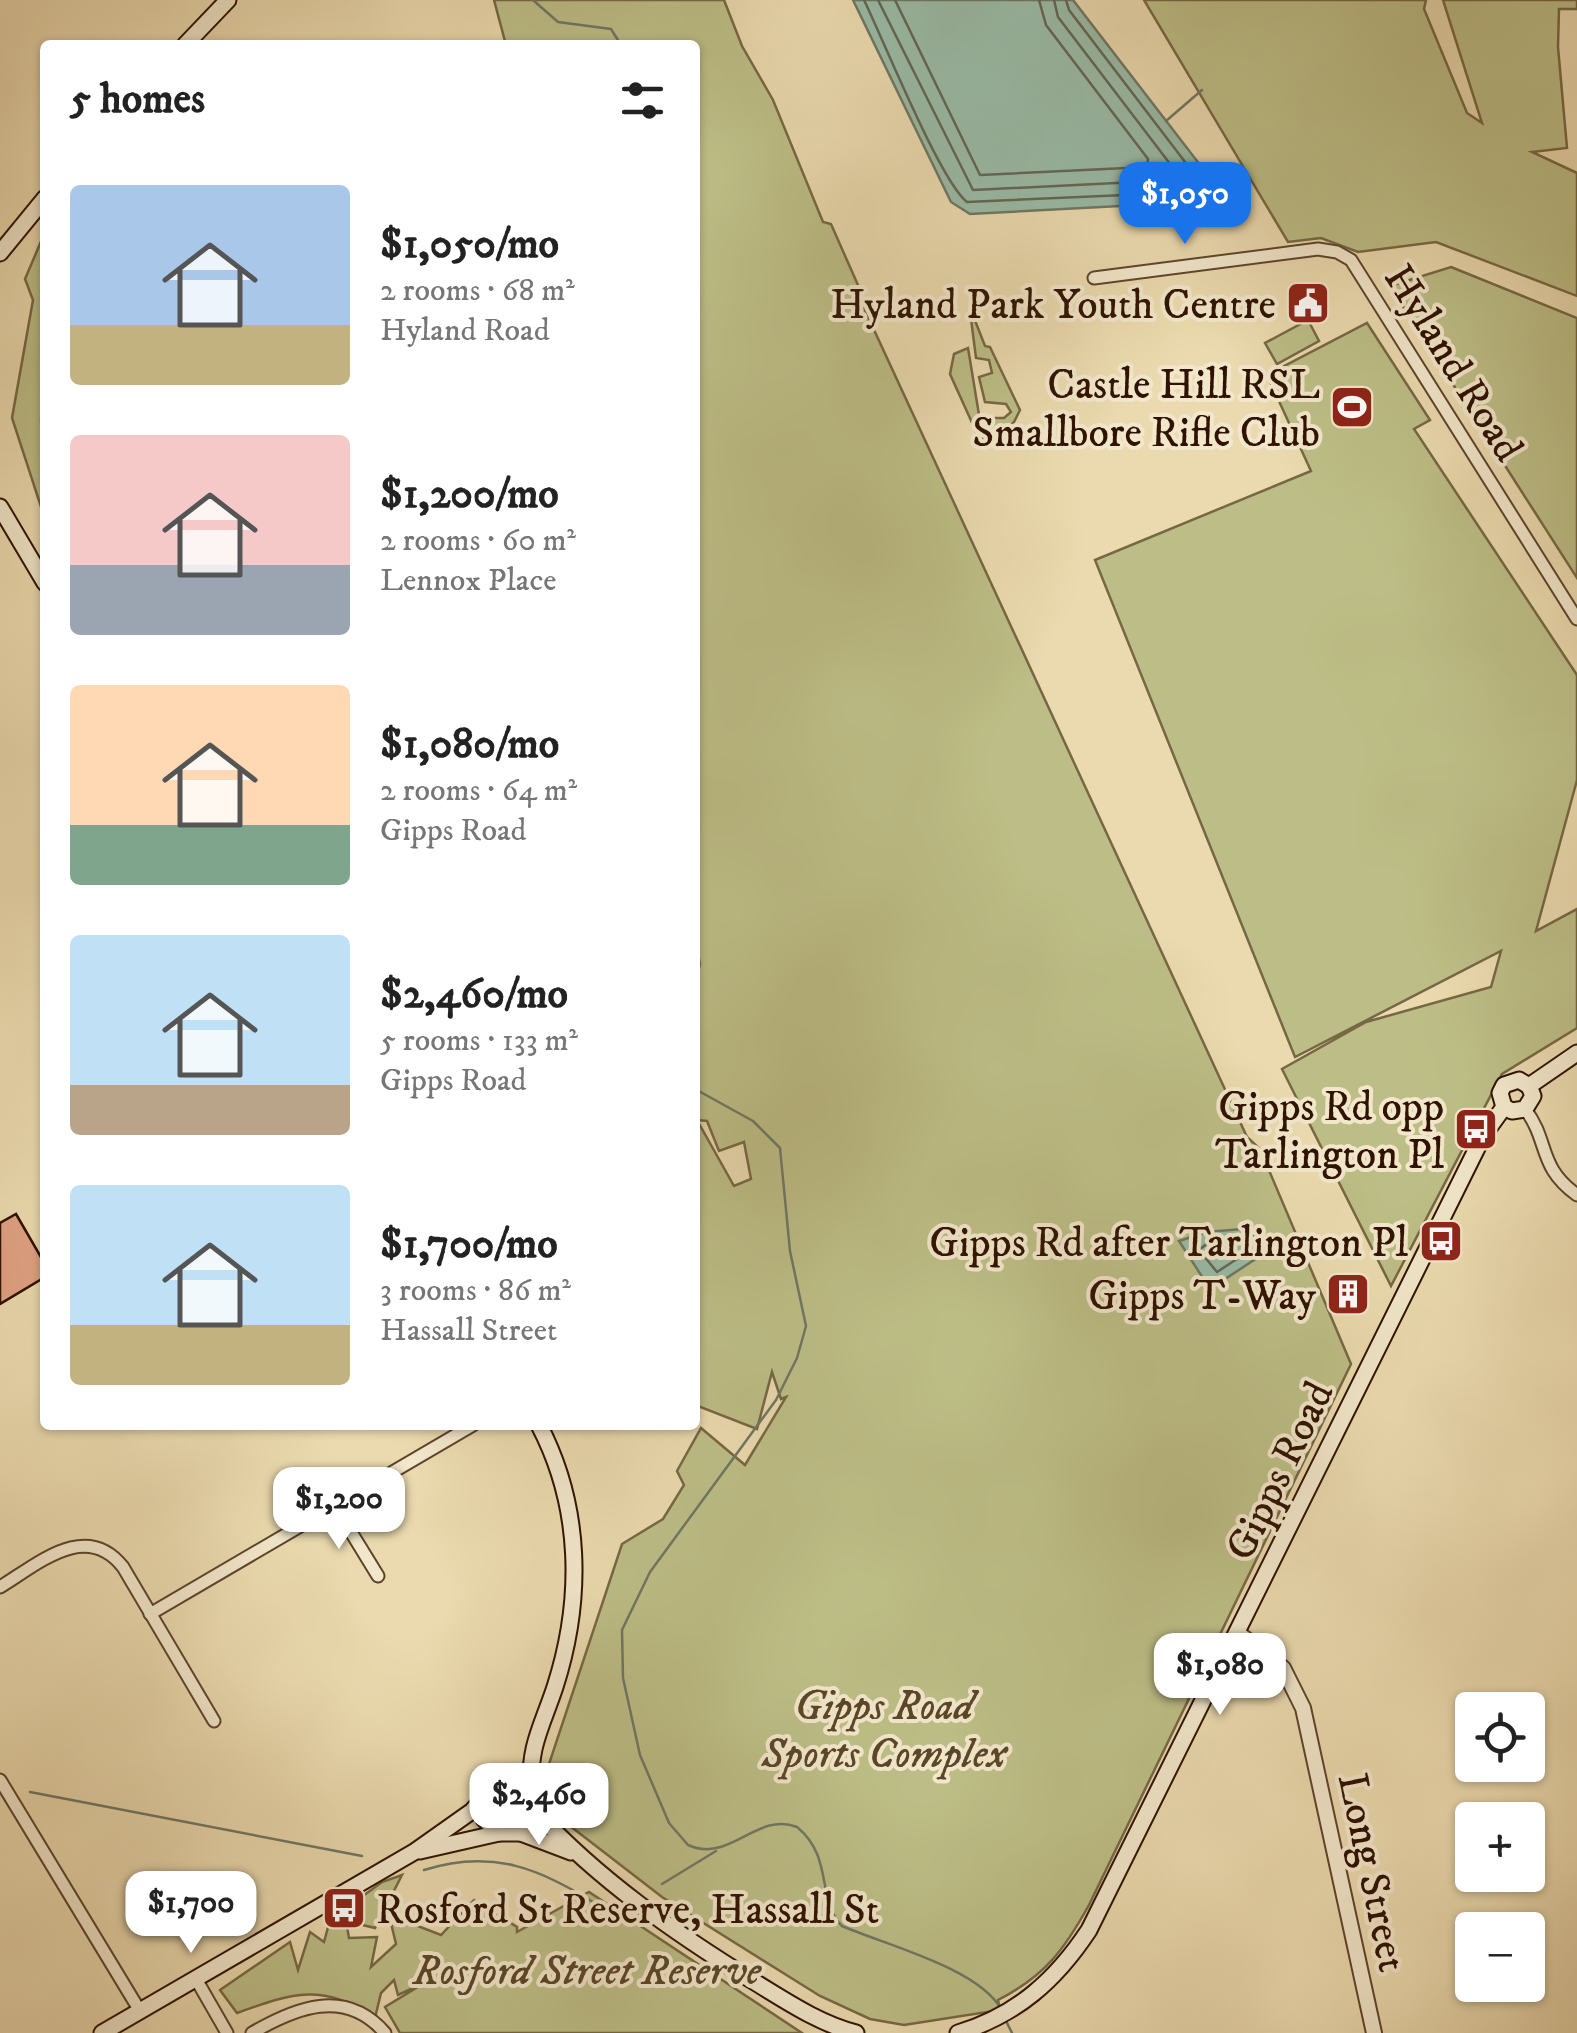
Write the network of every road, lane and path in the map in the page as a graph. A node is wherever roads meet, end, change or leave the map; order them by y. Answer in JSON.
{"nodes":[{"id":1,"x":228,"y":0,"type":"edge"},
{"id":2,"x":190,"y":40,"type":"edge"},
{"id":3,"x":40,"y":204,"type":"edge"},
{"id":4,"x":0,"y":253,"type":"edge"},
{"id":5,"x":1094,"y":278,"type":"dead end"},
{"id":6,"x":0,"y":507,"type":"edge"},
{"id":7,"x":40,"y":575,"type":"edge"},
{"id":8,"x":1577,"y":619,"type":"edge"},
{"id":9,"x":1577,"y":1053,"type":"edge"},
{"id":10,"x":1530,"y":1086,"type":"junction"},
{"id":11,"x":1504,"y":1106,"type":"junction"},
{"id":12,"x":1526,"y":1109,"type":"junction"},
{"id":13,"x":1577,"y":1194,"type":"edge"},
{"id":14,"x":464,"y":1430,"type":"edge"},
{"id":15,"x":541,"y":1430,"type":"edge"},
{"id":16,"x":334,"y":1506,"type":"junction"},
{"id":17,"x":378,"y":1576,"type":"dead end"},
{"id":18,"x":0,"y":1587,"type":"edge"},
{"id":19,"x":150,"y":1614,"type":"junction"},
{"id":20,"x":1238,"y":1632,"type":"junction"},
{"id":21,"x":214,"y":1722,"type":"dead end"},
{"id":22,"x":529,"y":1756,"type":"junction"},
{"id":23,"x":0,"y":1780,"type":"edge"},
{"id":24,"x":505,"y":1781,"type":"junction"},
{"id":25,"x":531,"y":1791,"type":"junction"},
{"id":26,"x":484,"y":1798,"type":"junction"},
{"id":27,"x":536,"y":1812,"type":"junction"},
{"id":28,"x":521,"y":1832,"type":"junction"},
{"id":29,"x":499,"y":1833,"type":"junction"},
{"id":30,"x":414,"y":1852,"type":"junction"},
{"id":31,"x":574,"y":1853,"type":"junction"},
{"id":32,"x":196,"y":1979,"type":"junction"},
{"id":33,"x":140,"y":2011,"type":"junction"},
{"id":34,"x":102,"y":2033,"type":"edge"},
{"id":35,"x":227,"y":2033,"type":"edge"},
{"id":36,"x":252,"y":2033,"type":"edge"},
{"id":37,"x":384,"y":2033,"type":"edge"},
{"id":38,"x":856,"y":2033,"type":"edge"},
{"id":39,"x":958,"y":2033,"type":"edge"},
{"id":40,"x":1374,"y":2033,"type":"edge"}],
"edges":[{"from":1,"to":2,"type":"main road"},
{"from":3,"to":4,"type":"main road"},
{"from":5,"to":8,"type":"street","name":"Hyland Road"},
{"from":6,"to":7,"type":"main road"},
{"from":9,"to":10,"type":"main road"},
{"from":10,"to":11,"type":"main road"},
{"from":10,"to":12,"type":"main road"},
{"from":11,"to":12,"type":"main road"},
{"from":11,"to":20,"type":"main road","name":"Gipps Road"},
{"from":12,"to":13,"type":"street"},
{"from":14,"to":16,"type":"street"},
{"from":15,"to":22,"type":"main road"},
{"from":16,"to":17,"type":"street"},
{"from":16,"to":19,"type":"street"},
{"from":18,"to":19,"type":"street"},
{"from":19,"to":21,"type":"street"},
{"from":20,"to":39,"type":"main road","name":"Gipps Road"},
{"from":20,"to":40,"type":"street","name":"Long Street"},
{"from":22,"to":24,"type":"main road"},
{"from":22,"to":25,"type":"main road"},
{"from":23,"to":33,"type":"street"},
{"from":24,"to":25,"type":"main road"},
{"from":24,"to":26,"type":"main road"},
{"from":25,"to":27,"type":"main road"},
{"from":26,"to":29,"type":"main road"},
{"from":26,"to":30,"type":"main road"},
{"from":27,"to":28,"type":"main road"},
{"from":27,"to":31,"type":"main road"},
{"from":28,"to":29,"type":"main road"},
{"from":28,"to":31,"type":"main road"},
{"from":29,"to":30,"type":"main road"},
{"from":30,"to":32,"type":"main road"},
{"from":31,"to":38,"type":"main road"},
{"from":32,"to":33,"type":"main road"},
{"from":32,"to":35,"type":"street"},
{"from":33,"to":34,"type":"main road"},
{"from":36,"to":37,"type":"street"}]}
